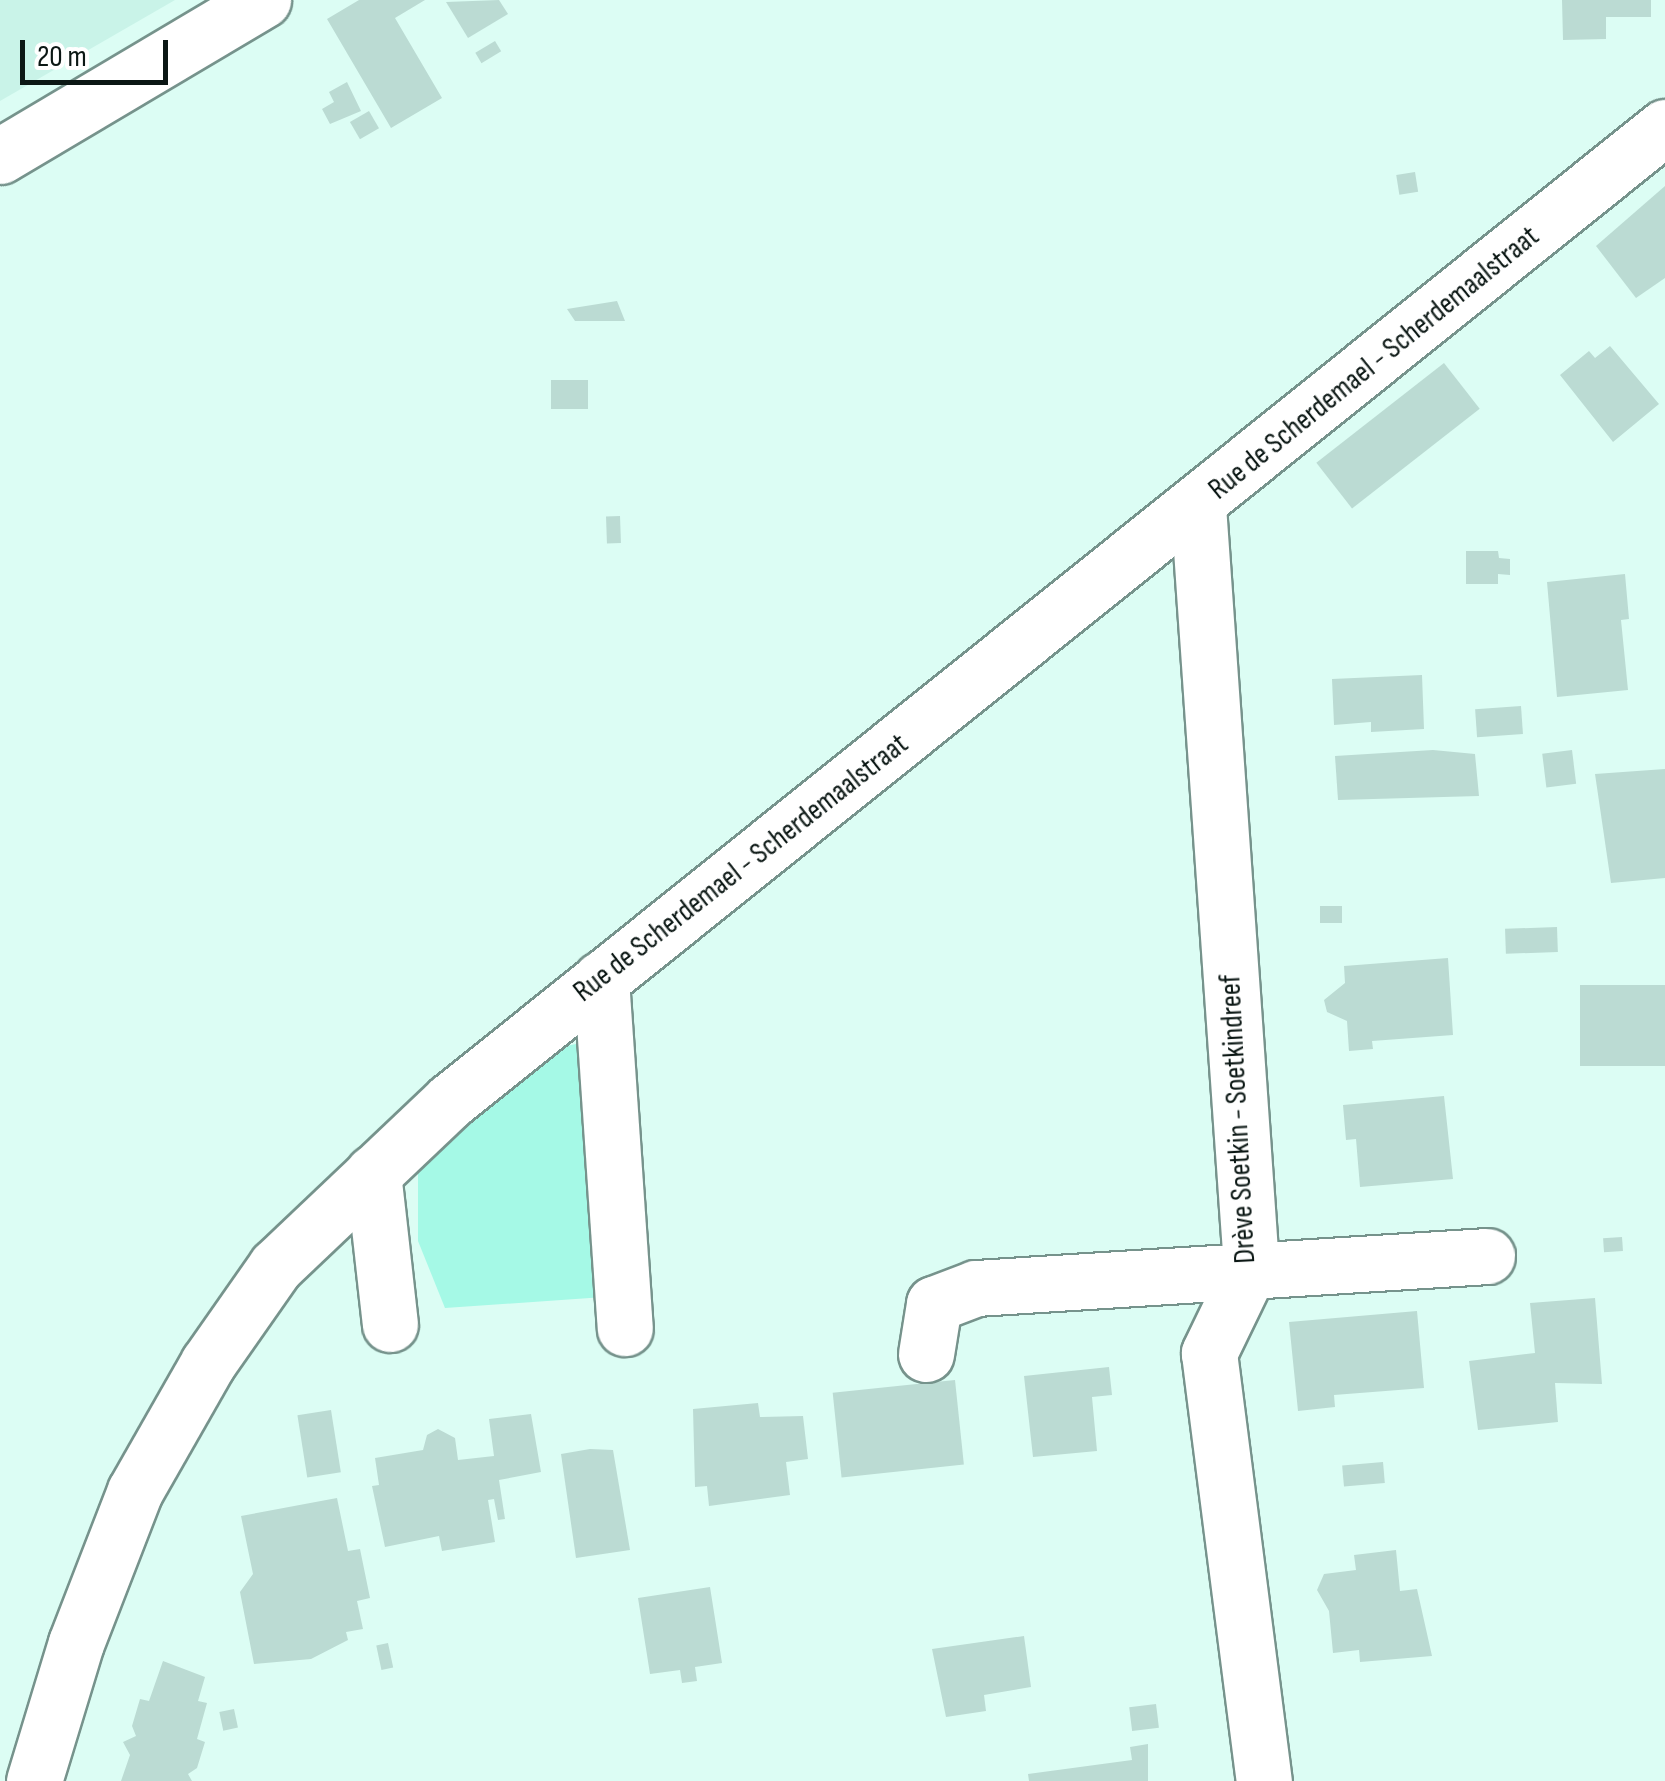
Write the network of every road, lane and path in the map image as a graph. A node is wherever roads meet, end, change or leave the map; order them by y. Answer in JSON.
{"nodes":[{"id":1,"x":263,"y":0,"type":"edge"},
{"id":2,"x":1665,"y":127,"type":"edge"},
{"id":3,"x":0,"y":156,"type":"edge"},
{"id":4,"x":1198,"y":506,"type":"junction"},
{"id":5,"x":602,"y":978,"type":"junction"},
{"id":6,"x":373,"y":1173,"type":"junction"},
{"id":7,"x":1487,"y":1256,"type":"dead end"},
{"id":8,"x":1251,"y":1266,"type":"junction"},
{"id":9,"x":390,"y":1324,"type":"dead end"},
{"id":10,"x":625,"y":1328,"type":"dead end"},
{"id":11,"x":926,"y":1354,"type":"dead end"},
{"id":12,"x":34,"y":1781,"type":"edge"},
{"id":13,"x":1264,"y":1781,"type":"edge"}],
"edges":[{"from":1,"to":3,"type":"street"},
{"from":2,"to":4,"type":"street","name":"Rue de Scherdemael - Scherdemaalstraat"},
{"from":4,"to":5,"type":"street","name":"Rue de Scherdemael - Scherdemaalstraat"},
{"from":4,"to":8,"type":"street","name":"Drève Soetkin - Soetkindreef"},
{"from":5,"to":6,"type":"street","name":"Rue de Scherdemael - Scherdemaalstraat"},
{"from":5,"to":10,"type":"street"},
{"from":6,"to":9,"type":"street"},
{"from":6,"to":12,"type":"street","name":"Rue de Scherdemael - Scherdemaalstraat"},
{"from":7,"to":8,"type":"street"},
{"from":8,"to":11,"type":"street"},
{"from":8,"to":13,"type":"street","name":"Drève Soetkin - Soetkindreef"}]}
